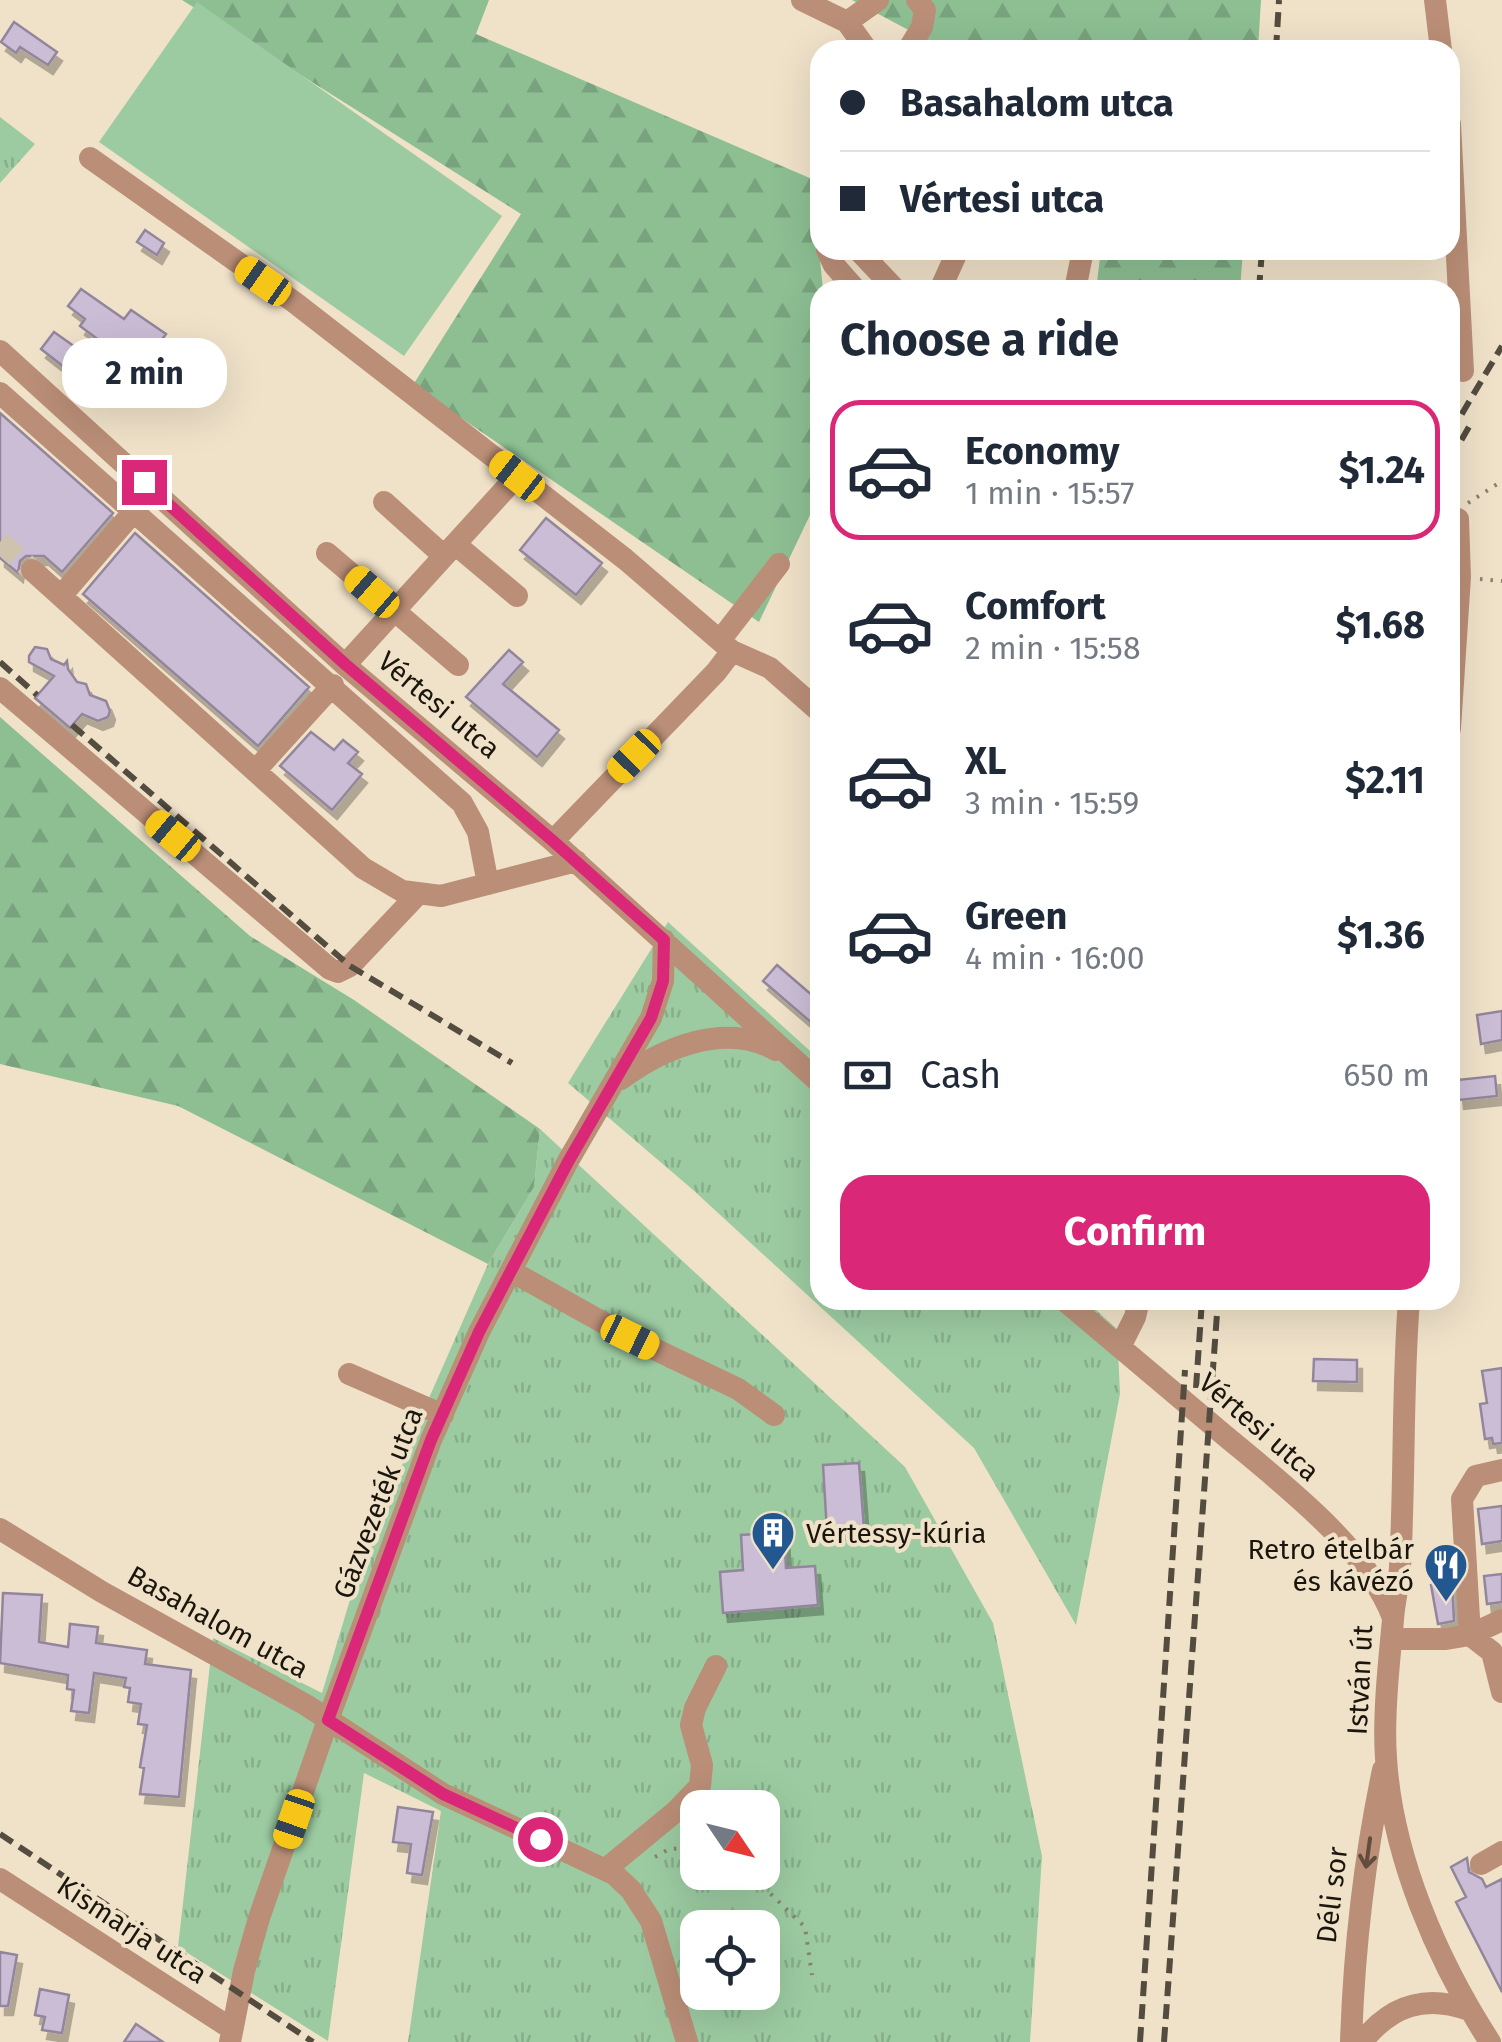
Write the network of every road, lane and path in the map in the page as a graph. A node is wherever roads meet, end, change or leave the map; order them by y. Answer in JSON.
{"nodes":[{"id":1,"x":802,"y":0,"type":"edge"},
{"id":2,"x":878,"y":0,"type":"edge"},
{"id":3,"x":917,"y":0,"type":"edge"},
{"id":4,"x":1435,"y":0,"type":"edge"},
{"id":5,"x":847,"y":22,"type":"junction"},
{"id":6,"x":860,"y":40,"type":"edge"},
{"id":7,"x":914,"y":40,"type":"edge"},
{"id":8,"x":1440,"y":40,"type":"edge"},
{"id":9,"x":90,"y":158,"type":"dead end"},
{"id":10,"x":832,"y":260,"type":"edge"},
{"id":11,"x":868,"y":260,"type":"edge"},
{"id":12,"x":847,"y":280,"type":"edge"},
{"id":13,"x":886,"y":280,"type":"edge"},
{"id":14,"x":1460,"y":314,"type":"edge"},
{"id":15,"x":0,"y":352,"type":"edge"},
{"id":16,"x":1463,"y":371,"type":"dead end"},
{"id":17,"x":0,"y":392,"type":"edge"},
{"id":18,"x":517,"y":476,"type":"junction"},
{"id":19,"x":1502,"y":481,"type":"edge"},
{"id":20,"x":384,"y":502,"type":"dead end"},
{"id":21,"x":135,"y":510,"type":"junction"},
{"id":22,"x":1460,"y":512,"type":"edge"},
{"id":23,"x":450,"y":550,"type":"junction"},
{"id":24,"x":327,"y":553,"type":"dead end"},
{"id":25,"x":779,"y":564,"type":"dead end"},
{"id":26,"x":32,"y":570,"type":"tunnel mouth"},
{"id":27,"x":62,"y":596,"type":"junction"},
{"id":28,"x":517,"y":596,"type":"dead end"},
{"id":29,"x":394,"y":611,"type":"junction"},
{"id":30,"x":727,"y":645,"type":"junction"},
{"id":31,"x":345,"y":664,"type":"junction"},
{"id":32,"x":458,"y":664,"type":"dead end"},
{"id":33,"x":333,"y":686,"type":"junction"},
{"id":34,"x":0,"y":688,"type":"edge"},
{"id":35,"x":810,"y":703,"type":"edge"},
{"id":36,"x":256,"y":770,"type":"junction"},
{"id":37,"x":553,"y":841,"type":"junction"},
{"id":38,"x":576,"y":861,"type":"junction"},
{"id":39,"x":488,"y":884,"type":"junction"},
{"id":40,"x":419,"y":893,"type":"junction"},
{"id":41,"x":664,"y":940,"type":"junction"},
{"id":42,"x":797,"y":1061,"type":"junction"},
{"id":43,"x":810,"y":1073,"type":"edge"},
{"id":44,"x":613,"y":1085,"type":"junction"},
{"id":45,"x":511,"y":1271,"type":"junction"},
{"id":46,"x":1076,"y":1310,"type":"edge"},
{"id":47,"x":1136,"y":1310,"type":"edge"},
{"id":48,"x":1408,"y":1310,"type":"edge"},
{"id":49,"x":1120,"y":1347,"type":"junction"},
{"id":50,"x":348,"y":1374,"type":"dead end"},
{"id":51,"x":443,"y":1415,"type":"junction"},
{"id":52,"x":774,"y":1415,"type":"dead end"},
{"id":53,"x":1502,"y":1470,"type":"edge"},
{"id":54,"x":0,"y":1529,"type":"edge"},
{"id":55,"x":1502,"y":1620,"type":"edge"},
{"id":56,"x":1392,"y":1629,"type":"junction"},
{"id":57,"x":1470,"y":1635,"type":"junction"},
{"id":58,"x":1497,"y":1653,"type":"edge"},
{"id":59,"x":716,"y":1666,"type":"dead end"},
{"id":60,"x":1502,"y":1692,"type":"edge"},
{"id":61,"x":328,"y":1720,"type":"junction"},
{"id":62,"x":1386,"y":1757,"type":"junction"},
{"id":63,"x":680,"y":1849,"type":"edge"},
{"id":64,"x":614,"y":1875,"type":"junction"},
{"id":65,"x":0,"y":1879,"type":"edge"},
{"id":66,"x":767,"y":1890,"type":"edge"},
{"id":67,"x":812,"y":1975,"type":"dead end"},
{"id":68,"x":1470,"y":2010,"type":"junction"},
{"id":69,"x":231,"y":2035,"type":"edge"},
{"id":70,"x":687,"y":2042,"type":"edge"},
{"id":71,"x":1350,"y":2042,"type":"edge"},
{"id":72,"x":1362,"y":2042,"type":"edge"},
{"id":73,"x":1490,"y":2042,"type":"edge"}],
"edges":[{"from":1,"to":5,"type":"street"},
{"from":2,"to":5,"type":"street"},
{"from":3,"to":7,"type":"street"},
{"from":4,"to":8,"type":"street"},
{"from":5,"to":6,"type":"street"},
{"from":9,"to":18,"type":"street"},
{"from":10,"to":12,"type":"street"},
{"from":11,"to":13,"type":"street"},
{"from":14,"to":16,"type":"street"},
{"from":15,"to":31,"type":"street","name":"Vértesi utca"},
{"from":17,"to":21,"type":"street"},
{"from":18,"to":23,"type":"street"},
{"from":18,"to":30,"type":"street"},
{"from":19,"to":22,"type":"path"},
{"from":20,"to":23,"type":"street"},
{"from":21,"to":27,"type":"street"},
{"from":21,"to":33,"type":"street"},
{"from":23,"to":28,"type":"street"},
{"from":23,"to":29,"type":"street"},
{"from":24,"to":29,"type":"street"},
{"from":25,"to":30,"type":"street"},
{"from":26,"to":27,"type":"street"},
{"from":27,"to":36,"type":"street"},
{"from":29,"to":31,"type":"street"},
{"from":29,"to":32,"type":"street"},
{"from":30,"to":35,"type":"street"},
{"from":30,"to":37,"type":"street"},
{"from":31,"to":37,"type":"street","name":"Vértesi utca"},
{"from":33,"to":36,"type":"street"},
{"from":33,"to":39,"type":"street"},
{"from":34,"to":40,"type":"street"},
{"from":36,"to":40,"type":"street"},
{"from":37,"to":38,"type":"street","name":"Vértesi utca"},
{"from":38,"to":39,"type":"street"},
{"from":38,"to":41,"type":"street","name":"Vértesi utca"},
{"from":39,"to":40,"type":"street"},
{"from":41,"to":42,"type":"street","name":"Vértesi utca"},
{"from":41,"to":44,"type":"street"},
{"from":42,"to":43,"type":"street","name":"Vértesi utca"},
{"from":42,"to":44,"type":"street","name":"Gázvezeték utca"},
{"from":44,"to":45,"type":"street","name":"Gázvezeték utca"},
{"from":45,"to":51,"type":"street","name":"Gázvezeték utca"},
{"from":45,"to":52,"type":"street"},
{"from":46,"to":49,"type":"street","name":"Vértesi utca"},
{"from":47,"to":49,"type":"street"},
{"from":48,"to":56,"type":"street","name":"István út"},
{"from":49,"to":56,"type":"street","name":"Vértesi utca"},
{"from":50,"to":51,"type":"street"},
{"from":51,"to":61,"type":"street","name":"Gázvezeték utca"},
{"from":53,"to":57,"type":"street"},
{"from":54,"to":61,"type":"street","name":"Basahalom utca"},
{"from":55,"to":57,"type":"street"},
{"from":56,"to":57,"type":"street"},
{"from":56,"to":62,"type":"street","name":"István út"},
{"from":57,"to":58,"type":"street"},
{"from":58,"to":60,"type":"street"},
{"from":59,"to":64,"type":"street"},
{"from":61,"to":64,"type":"street","name":"Basahalom utca"},
{"from":61,"to":69,"type":"street","name":"Gázvezeték utca"},
{"from":62,"to":68,"type":"street","name":"István út"},
{"from":62,"to":71,"type":"street","name":"Déli sor","one_way":true},
{"from":63,"to":64,"type":"path"},
{"from":64,"to":70,"type":"street"},
{"from":65,"to":69,"type":"street","name":"Kismarja utca"},
{"from":66,"to":67,"type":"path"},
{"from":68,"to":72,"type":"street"},
{"from":68,"to":73,"type":"street","name":"István út"}]}
